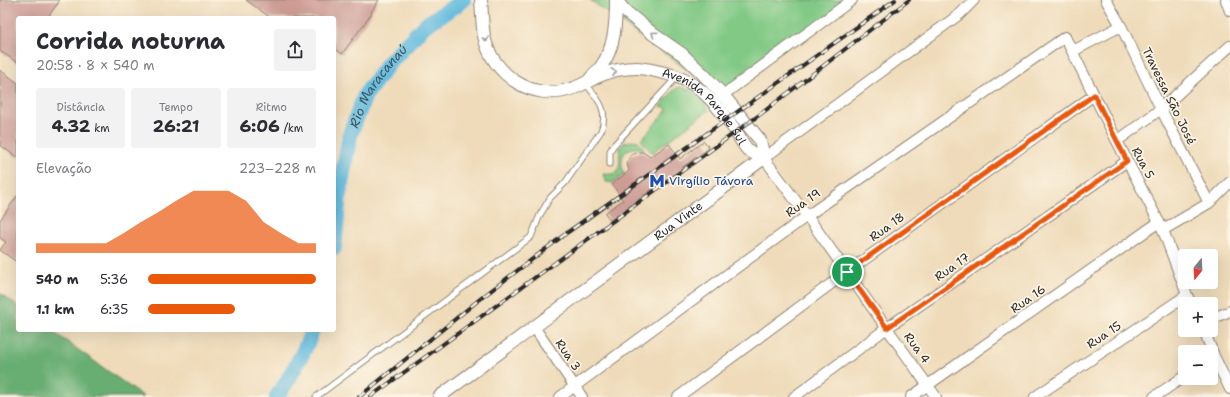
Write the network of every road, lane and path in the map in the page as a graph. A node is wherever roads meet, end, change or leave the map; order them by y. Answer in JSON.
{"nodes":[{"id":1,"x":481,"y":0,"type":"edge"},
{"id":2,"x":616,"y":0,"type":"edge"},
{"id":3,"x":852,"y":0,"type":"edge"},
{"id":4,"x":974,"y":0,"type":"edge"},
{"id":5,"x":1106,"y":0,"type":"edge"},
{"id":6,"x":1226,"y":0,"type":"edge"},
{"id":7,"x":1230,"y":11,"type":"edge"},
{"id":8,"x":1120,"y":26,"type":"junction"},
{"id":9,"x":1065,"y":37,"type":"joint"},
{"id":10,"x":1230,"y":46,"type":"edge"},
{"id":11,"x":1073,"y":51,"type":"junction"},
{"id":12,"x":677,"y":77,"type":"junction"},
{"id":13,"x":586,"y":82,"type":"junction"},
{"id":14,"x":723,"y":95,"type":"junction"},
{"id":15,"x":1094,"y":95,"type":"junction"},
{"id":16,"x":1161,"y":109,"type":"junction"},
{"id":17,"x":1117,"y":141,"type":"junction"},
{"id":18,"x":764,"y":158,"type":"junction"},
{"id":19,"x":1127,"y":161,"type":"junction"},
{"id":20,"x":610,"y":164,"type":"dead end"},
{"id":21,"x":1230,"y":182,"type":"edge"},
{"id":22,"x":1209,"y":204,"type":"junction"},
{"id":23,"x":807,"y":216,"type":"junction"},
{"id":24,"x":1161,"y":226,"type":"junction"},
{"id":25,"x":847,"y":272,"type":"junction"},
{"id":26,"x":1188,"y":297,"type":"edge"},
{"id":27,"x":1178,"y":306,"type":"edge"},
{"id":28,"x":1230,"y":311,"type":"edge"},
{"id":29,"x":1218,"y":316,"type":"edge"},
{"id":30,"x":534,"y":327,"type":"junction"},
{"id":31,"x":887,"y":328,"type":"junction"},
{"id":32,"x":1218,"y":366,"type":"edge"},
{"id":33,"x":1178,"y":381,"type":"edge"},
{"id":34,"x":928,"y":385,"type":"junction"},
{"id":35,"x":574,"y":387,"type":"junction"},
{"id":36,"x":1230,"y":389,"type":"edge"},
{"id":37,"x":316,"y":397,"type":"edge"},
{"id":38,"x":439,"y":397,"type":"edge"},
{"id":39,"x":560,"y":397,"type":"edge"},
{"id":40,"x":582,"y":397,"type":"edge"},
{"id":41,"x":678,"y":397,"type":"edge"},
{"id":42,"x":794,"y":397,"type":"edge"},
{"id":43,"x":911,"y":397,"type":"edge"},
{"id":44,"x":936,"y":397,"type":"edge"},
{"id":45,"x":1035,"y":397,"type":"edge"},
{"id":46,"x":1154,"y":397,"type":"edge"}],
"edges":[{"from":1,"to":13,"type":"street","name":"Avenida Parque Sul","one_way":true},
{"from":2,"to":13,"type":"street"},
{"from":14,"to":2,"type":"street","name":"Avenida Parque Sul","one_way":true},
{"from":3,"to":14,"type":"street"},
{"from":4,"to":18,"type":"street","name":"Rua Vinte"},
{"from":5,"to":8,"type":"street","name":"Travessa São José"},
{"from":6,"to":7,"type":"street"},
{"from":8,"to":11,"type":"street"},
{"from":8,"to":16,"type":"street","name":"Travessa São José"},
{"from":9,"to":11,"type":"street","name":"Rua 5"},
{"from":9,"to":23,"type":"street","name":"Rua 19"},
{"from":10,"to":16,"type":"street"},
{"from":11,"to":15,"type":"street","name":"Rua 5"},
{"from":13,"to":12,"type":"street","name":"Avenida Parque Sul","one_way":true},
{"from":12,"to":18,"type":"street","name":"Avenida Parque Sul"},
{"from":12,"to":20,"type":"lane"},
{"from":13,"to":37,"type":"lane"},
{"from":18,"to":14,"type":"street","name":"Avenida Parque Sul","one_way":true},
{"from":15,"to":17,"type":"street","name":"Rua 5"},
{"from":15,"to":25,"type":"street","name":"Rua 18"},
{"from":16,"to":17,"type":"street"},
{"from":16,"to":22,"type":"street","name":"Travessa São José"},
{"from":17,"to":19,"type":"street","name":"Rua 5"},
{"from":18,"to":23,"type":"street","name":"Rua 4"},
{"from":18,"to":30,"type":"street","name":"Rua Vinte"},
{"from":19,"to":24,"type":"street","name":"Rua 5"},
{"from":19,"to":31,"type":"street","name":"Rua 17"},
{"from":21,"to":22,"type":"street","name":"Rua 16"},
{"from":22,"to":24,"type":"street","name":"Rua 16"},
{"from":23,"to":25,"type":"street","name":"Rua 4"},
{"from":23,"to":35,"type":"street","name":"Rua 19"},
{"from":24,"to":26,"type":"street","name":"Rua 5"},
{"from":24,"to":34,"type":"street","name":"Rua 16"},
{"from":25,"to":31,"type":"street","name":"Rua 4"},
{"from":25,"to":41,"type":"street","name":"Rua 18"},
{"from":27,"to":45,"type":"street","name":"Rua 15"},
{"from":28,"to":29,"type":"street"},
{"from":30,"to":35,"type":"street","name":"Rua 3"},
{"from":30,"to":38,"type":"street","name":"Rua Vinte"},
{"from":31,"to":34,"type":"street","name":"Rua 4"},
{"from":31,"to":42,"type":"street","name":"Rua 17"},
{"from":32,"to":36,"type":"street"},
{"from":33,"to":46,"type":"street"},
{"from":34,"to":43,"type":"street","name":"Rua 16"},
{"from":34,"to":44,"type":"street","name":"Rua 4"},
{"from":35,"to":39,"type":"street","name":"Rua 19"},
{"from":35,"to":40,"type":"street","name":"Rua 3"}]}
